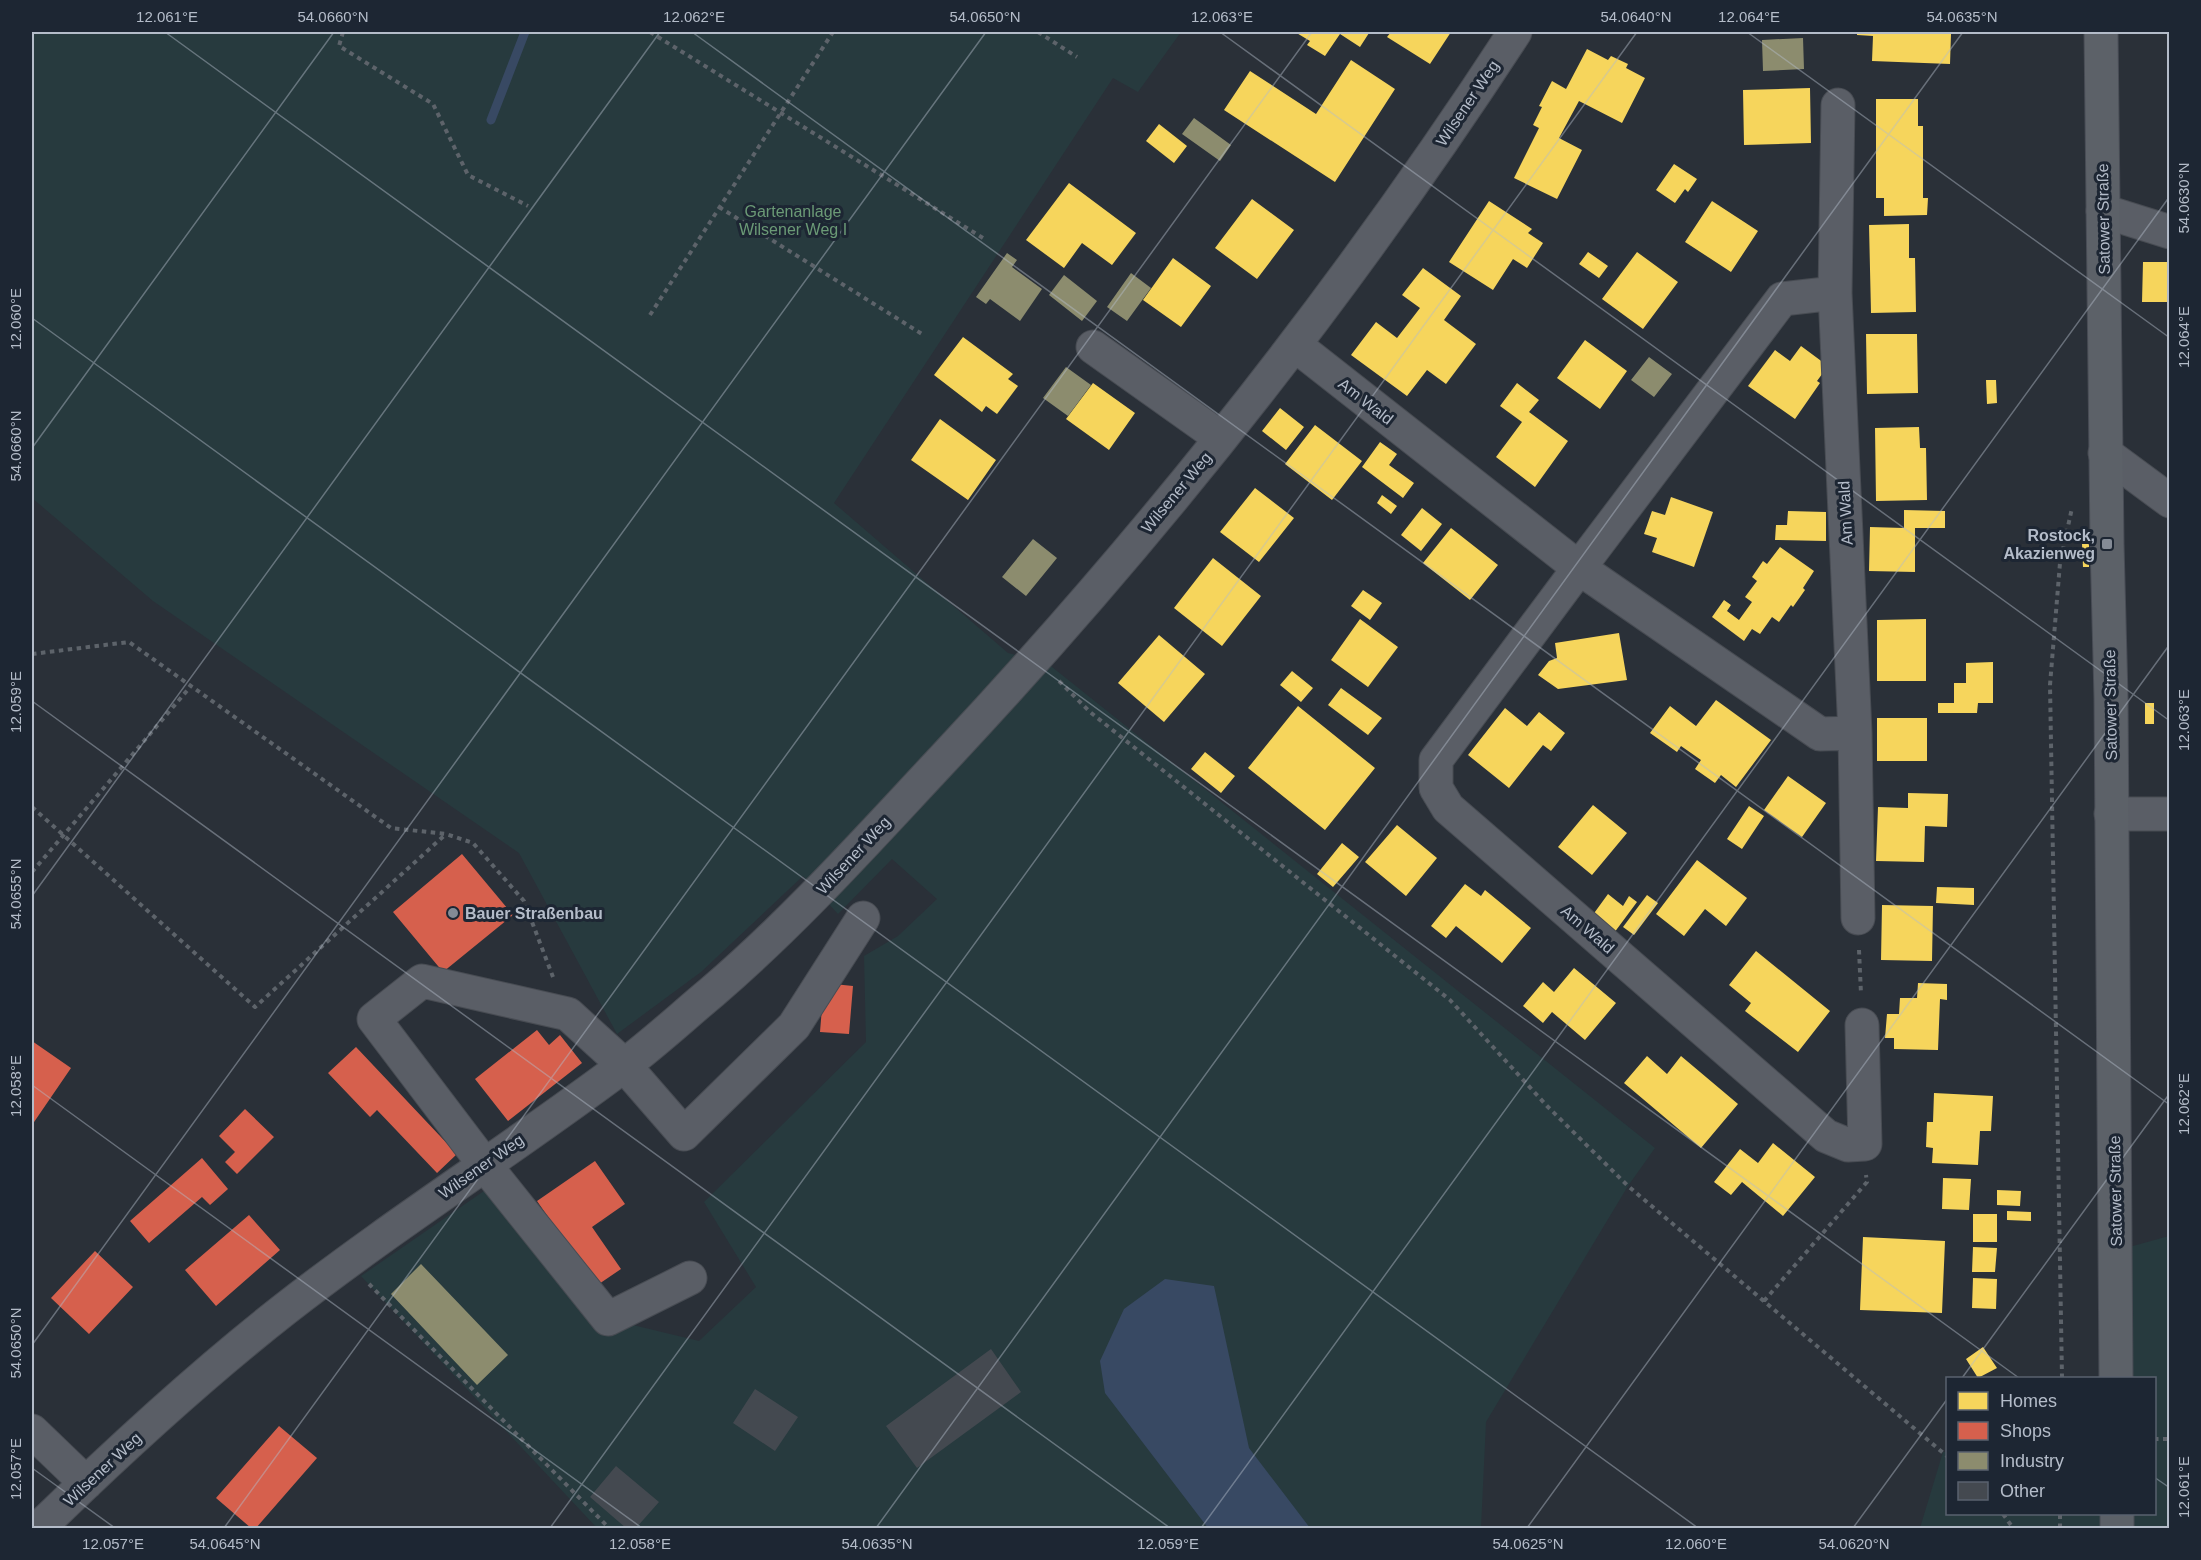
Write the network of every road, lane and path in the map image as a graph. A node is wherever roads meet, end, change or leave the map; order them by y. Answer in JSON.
{"nodes":[{"id":1,"x":343,"y":32,"type":"edge"},
{"id":2,"x":650,"y":32,"type":"edge"},
{"id":3,"x":833,"y":32,"type":"edge"},
{"id":4,"x":1038,"y":32,"type":"edge"},
{"id":5,"x":1515,"y":32,"type":"edge"},
{"id":6,"x":2101,"y":32,"type":"edge"},
{"id":7,"x":1077,"y":57,"type":"dead end"},
{"id":8,"x":1838,"y":105,"type":"dead end"},
{"id":9,"x":780,"y":114,"type":"junction"},
{"id":10,"x":528,"y":206,"type":"dead end"},
{"id":11,"x":719,"y":207,"type":"junction"},
{"id":12,"x":2103,"y":211,"type":"junction"},
{"id":13,"x":2169,"y":232,"type":"edge"},
{"id":14,"x":983,"y":238,"type":"dead end"},
{"id":15,"x":1835,"y":293,"type":"junction"},
{"id":16,"x":650,"y":315,"type":"dead end"},
{"id":17,"x":922,"y":334,"type":"dead end"},
{"id":18,"x":1295,"y":345,"type":"junction"},
{"id":19,"x":1093,"y":347,"type":"dead end"},
{"id":20,"x":1221,"y":438,"type":"junction"},
{"id":21,"x":2105,"y":453,"type":"junction"},
{"id":22,"x":2169,"y":501,"type":"edge"},
{"id":23,"x":2073,"y":505,"type":"dead end"},
{"id":24,"x":1579,"y":568,"type":"junction"},
{"id":25,"x":32,"y":654,"type":"edge"},
{"id":26,"x":1036,"y":660,"type":"junction"},
{"id":27,"x":191,"y":686,"type":"junction"},
{"id":28,"x":1855,"y":734,"type":"junction"},
{"id":29,"x":32,"y":807,"type":"edge"},
{"id":30,"x":2111,"y":814,"type":"junction"},
{"id":31,"x":2169,"y":814,"type":"edge"},
{"id":32,"x":446,"y":834,"type":"junction"},
{"id":33,"x":63,"y":836,"type":"junction"},
{"id":34,"x":32,"y":873,"type":"edge"},
{"id":35,"x":863,"y":918,"type":"dead end"},
{"id":36,"x":1858,"y":918,"type":"joint"},
{"id":37,"x":568,"y":1014,"type":"junction"},
{"id":38,"x":1862,"y":1025,"type":"joint"},
{"id":39,"x":624,"y":1065,"type":"junction"},
{"id":40,"x":1865,"y":1144,"type":"junction"},
{"id":41,"x":484,"y":1164,"type":"junction"},
{"id":42,"x":346,"y":1263,"type":"junction"},
{"id":43,"x":690,"y":1278,"type":"dead end"},
{"id":44,"x":1764,"y":1301,"type":"junction"},
{"id":45,"x":2062,"y":1377,"type":"edge"},
{"id":46,"x":2116,"y":1377,"type":"edge"},
{"id":47,"x":32,"y":1431,"type":"edge"},
{"id":48,"x":1946,"y":1456,"type":"edge"},
{"id":49,"x":86,"y":1483,"type":"junction"},
{"id":50,"x":2004,"y":1515,"type":"edge"},
{"id":51,"x":39,"y":1528,"type":"edge"},
{"id":52,"x":609,"y":1528,"type":"edge"},
{"id":53,"x":2013,"y":1528,"type":"edge"}],
"edges":[{"from":1,"to":10,"type":"path"},
{"from":2,"to":9,"type":"path"},
{"from":3,"to":9,"type":"path"},
{"from":4,"to":7,"type":"path"},
{"from":5,"to":18,"type":"street","name":"Wilsener Weg"},
{"from":6,"to":12,"type":"main road","name":"Satower Straße"},
{"from":8,"to":15,"type":"street","name":"Am Wald"},
{"from":9,"to":11,"type":"path"},
{"from":9,"to":14,"type":"path"},
{"from":11,"to":16,"type":"path"},
{"from":11,"to":17,"type":"path"},
{"from":12,"to":13,"type":"street"},
{"from":12,"to":21,"type":"main road","name":"Satower Straße"},
{"from":15,"to":24,"type":"street","name":"Am Wald"},
{"from":15,"to":28,"type":"street","name":"Am Wald"},
{"from":18,"to":20,"type":"street","name":"Wilsener Weg"},
{"from":18,"to":24,"type":"street","name":"Am Wald"},
{"from":19,"to":20,"type":"street"},
{"from":20,"to":26,"type":"street","name":"Wilsener Weg"},
{"from":21,"to":22,"type":"street"},
{"from":21,"to":30,"type":"main road","name":"Satower Straße"},
{"from":23,"to":45,"type":"path"},
{"from":24,"to":28,"type":"street","name":"Am Wald"},
{"from":24,"to":40,"type":"street","name":"Am Wald"},
{"from":25,"to":27,"type":"path"},
{"from":26,"to":39,"type":"street","name":"Wilsener Weg"},
{"from":26,"to":44,"type":"path"},
{"from":27,"to":32,"type":"path"},
{"from":27,"to":33,"type":"path"},
{"from":28,"to":36,"type":"street","name":"Am Wald"},
{"from":29,"to":33,"type":"path"},
{"from":30,"to":31,"type":"street"},
{"from":30,"to":46,"type":"main road","name":"Satower Straße"},
{"from":32,"to":33,"type":"path"},
{"from":32,"to":37,"type":"path"},
{"from":33,"to":34,"type":"path"},
{"from":35,"to":39,"type":"street"},
{"from":36,"to":38,"type":"path"},
{"from":37,"to":39,"type":"street"},
{"from":37,"to":41,"type":"street"},
{"from":38,"to":40,"type":"street"},
{"from":39,"to":41,"type":"street","name":"Wilsener Weg"},
{"from":40,"to":44,"type":"path"},
{"from":41,"to":42,"type":"street","name":"Wilsener Weg"},
{"from":41,"to":43,"type":"street"},
{"from":42,"to":49,"type":"street","name":"Wilsener Weg"},
{"from":42,"to":52,"type":"path"},
{"from":44,"to":48,"type":"path"},
{"from":47,"to":49,"type":"street"},
{"from":49,"to":51,"type":"street","name":"Wilsener Weg"},
{"from":50,"to":53,"type":"path"}]}
